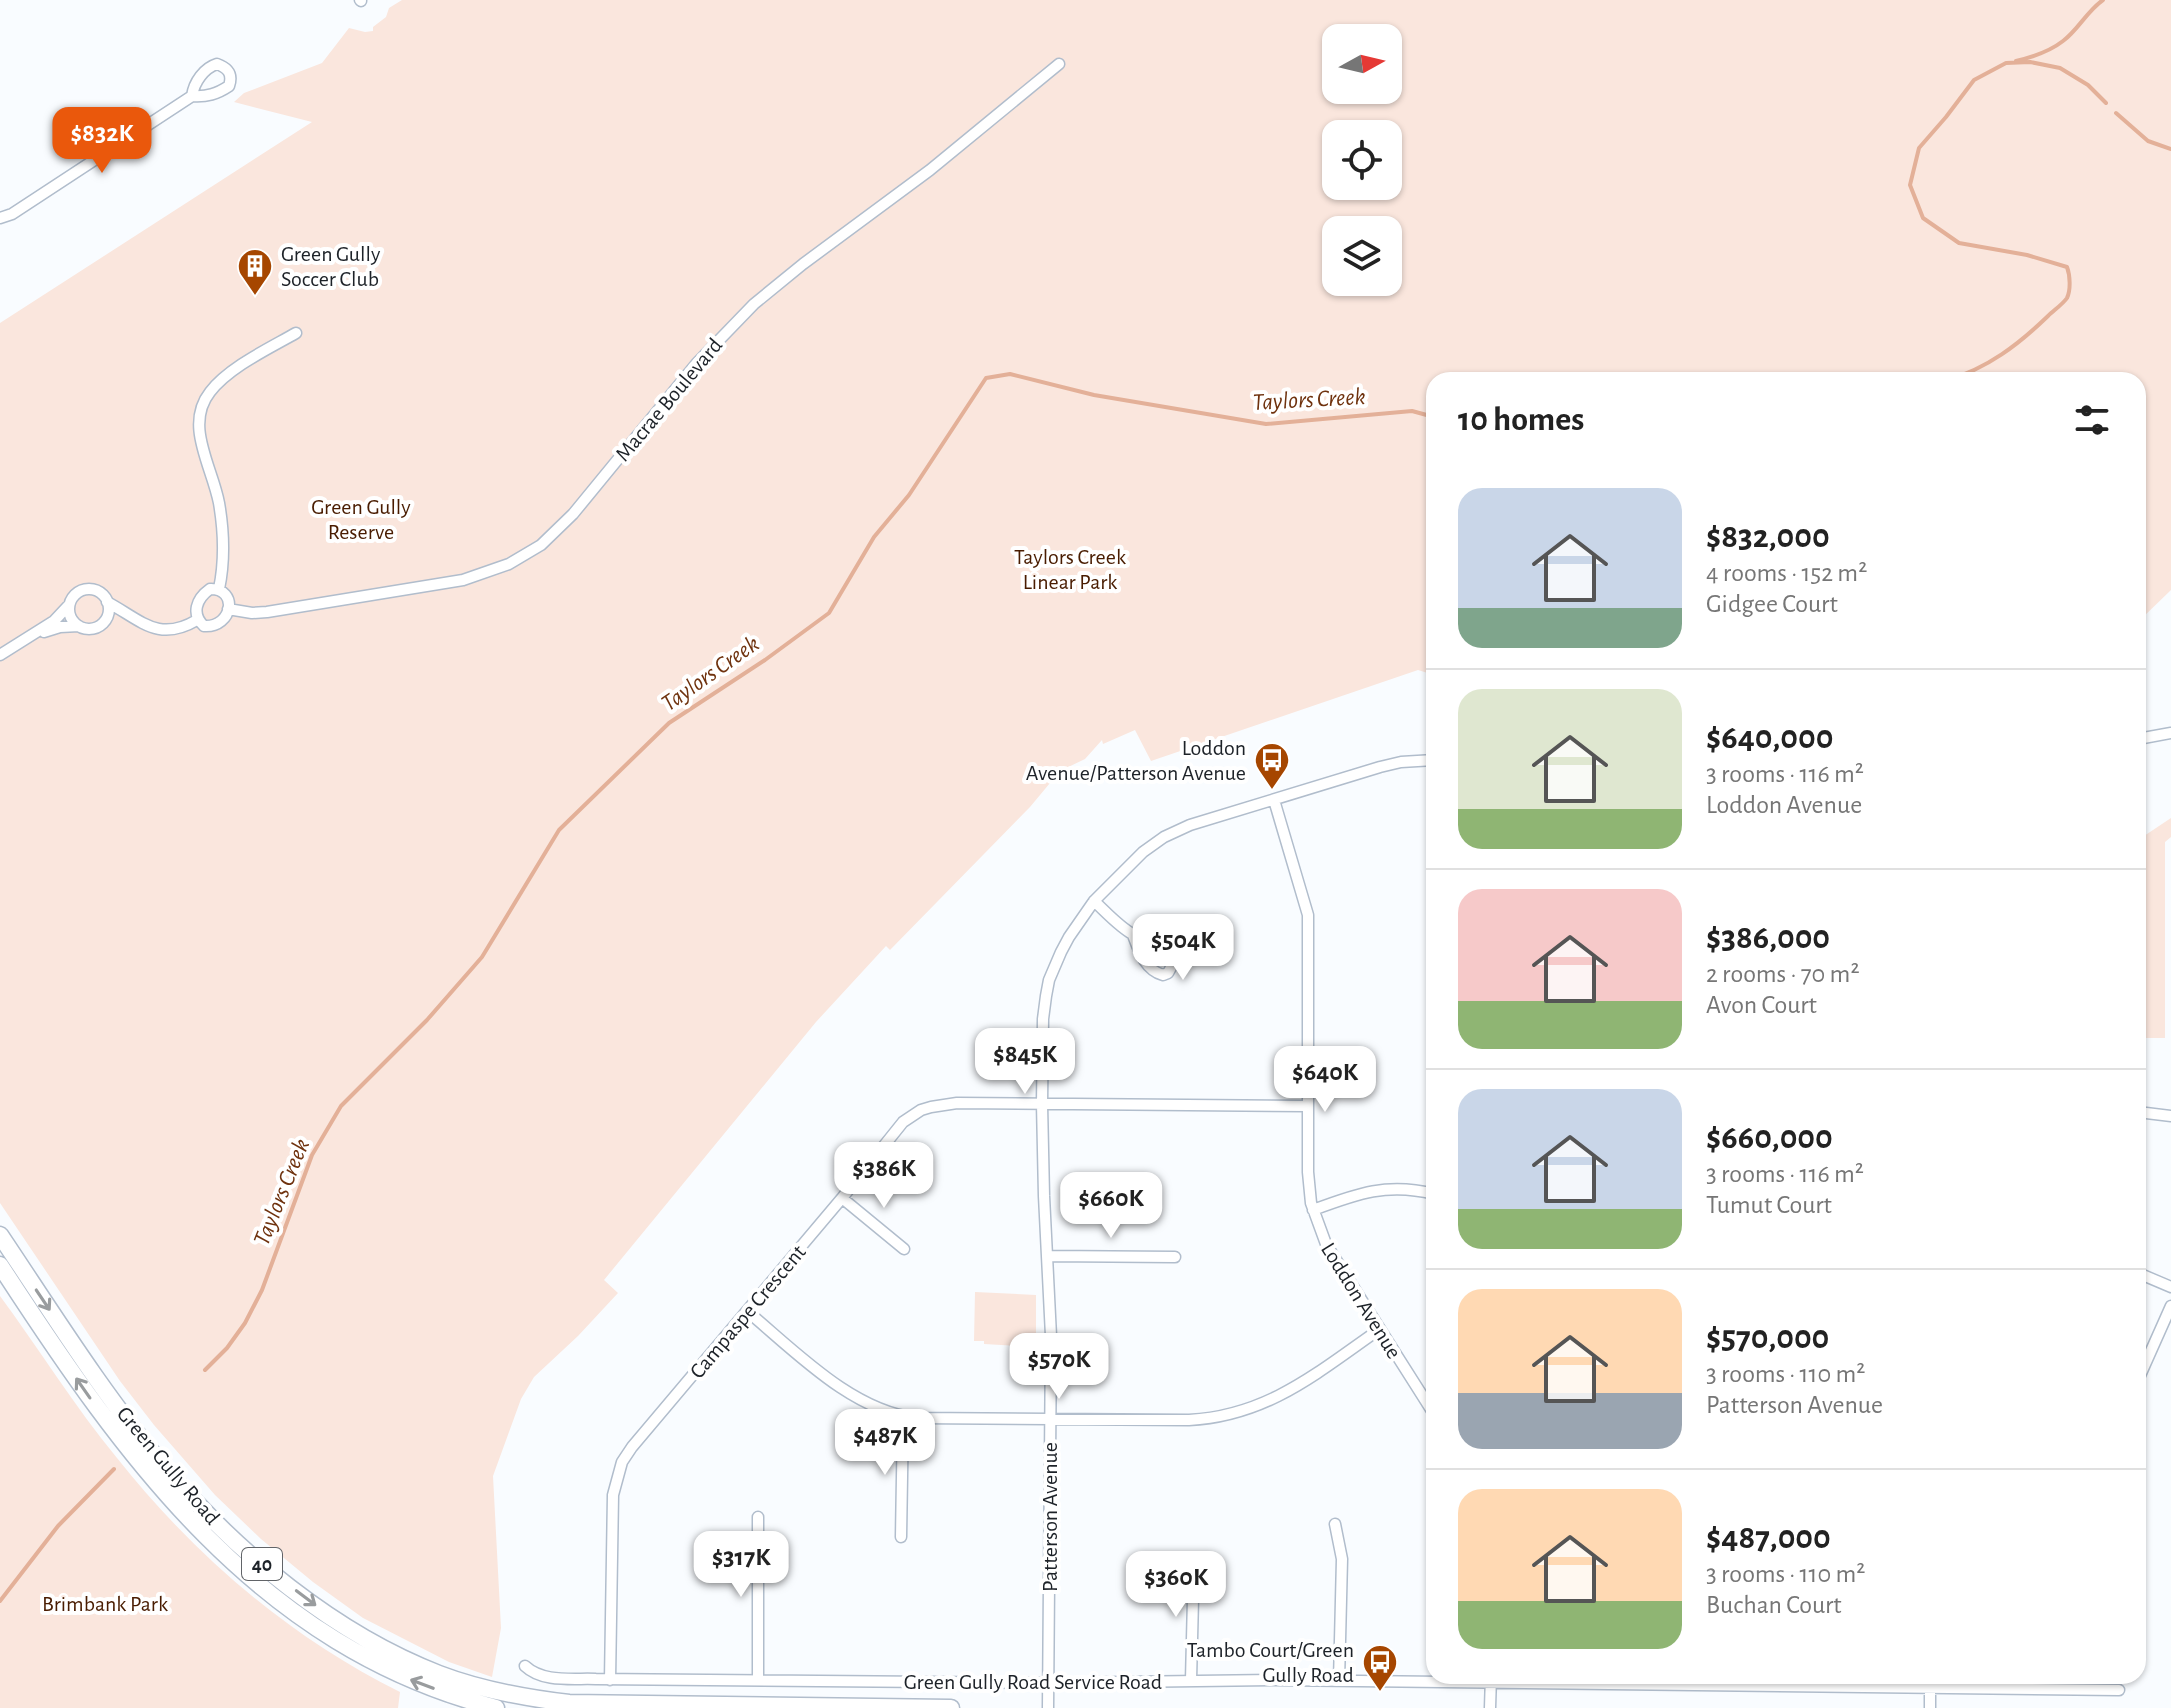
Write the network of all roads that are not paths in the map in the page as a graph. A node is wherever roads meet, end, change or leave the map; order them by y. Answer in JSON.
{"nodes":[{"id":1,"x":1059,"y":64,"type":"dead end"},
{"id":2,"x":192,"y":96,"type":"dead end"},
{"id":3,"x":0,"y":218,"type":"edge"},
{"id":4,"x":296,"y":333,"type":"dead end"},
{"id":5,"x":219,"y":589,"type":"junction"},
{"id":6,"x":107,"y":602,"type":"junction"},
{"id":7,"x":69,"y":604,"type":"junction"},
{"id":8,"x":228,"y":609,"type":"junction"},
{"id":9,"x":131,"y":618,"type":"junction"},
{"id":10,"x":197,"y":620,"type":"junction"},
{"id":11,"x":103,"y":622,"type":"junction"},
{"id":12,"x":79,"y":626,"type":"junction"},
{"id":13,"x":28,"y":640,"type":"junction"},
{"id":14,"x":0,"y":655,"type":"edge"},
{"id":15,"x":2171,"y":733,"type":"edge"},
{"id":16,"x":2146,"y":738,"type":"edge"},
{"id":17,"x":1426,"y":760,"type":"edge"},
{"id":18,"x":1274,"y":800,"type":"junction"},
{"id":19,"x":1094,"y":901,"type":"junction"},
{"id":20,"x":1133,"y":935,"type":"dead end"},
{"id":21,"x":1042,"y":1104,"type":"junction"},
{"id":22,"x":1308,"y":1106,"type":"junction"},
{"id":23,"x":2146,"y":1113,"type":"edge"},
{"id":24,"x":2171,"y":1116,"type":"edge"},
{"id":25,"x":1426,"y":1193,"type":"edge"},
{"id":26,"x":842,"y":1198,"type":"junction"},
{"id":27,"x":1313,"y":1210,"type":"junction"},
{"id":28,"x":0,"y":1235,"type":"edge"},
{"id":29,"x":904,"y":1249,"type":"dead end"},
{"id":30,"x":1047,"y":1256,"type":"junction"},
{"id":31,"x":1175,"y":1257,"type":"dead end"},
{"id":32,"x":0,"y":1265,"type":"edge"},
{"id":33,"x":2146,"y":1276,"type":"edge"},
{"id":34,"x":2171,"y":1287,"type":"edge"},
{"id":35,"x":2171,"y":1306,"type":"edge"},
{"id":36,"x":747,"y":1311,"type":"junction"},
{"id":37,"x":1380,"y":1329,"type":"junction"},
{"id":38,"x":2146,"y":1362,"type":"edge"},
{"id":39,"x":1426,"y":1401,"type":"edge"},
{"id":40,"x":903,"y":1417,"type":"junction"},
{"id":41,"x":1049,"y":1418,"type":"junction"},
{"id":42,"x":758,"y":1517,"type":"dead end"},
{"id":43,"x":1335,"y":1524,"type":"dead end"},
{"id":44,"x":901,"y":1537,"type":"dead end"},
{"id":45,"x":1194,"y":1558,"type":"dead end"},
{"id":46,"x":525,"y":1666,"type":"dead end"},
{"id":47,"x":610,"y":1680,"type":"junction"},
{"id":48,"x":758,"y":1680,"type":"junction"},
{"id":49,"x":1191,"y":1680,"type":"junction"},
{"id":50,"x":1426,"y":1680,"type":"edge"},
{"id":51,"x":1339,"y":1681,"type":"junction"},
{"id":52,"x":1048,"y":1683,"type":"junction"},
{"id":53,"x":1491,"y":1684,"type":"edge"},
{"id":54,"x":1686,"y":1684,"type":"edge"},
{"id":55,"x":1930,"y":1684,"type":"edge"},
{"id":56,"x":1930,"y":1689,"type":"junction"},
{"id":57,"x":2119,"y":1690,"type":"dead end"},
{"id":58,"x":496,"y":1708,"type":"edge"},
{"id":59,"x":951,"y":1708,"type":"edge"},
{"id":60,"x":1048,"y":1708,"type":"edge"},
{"id":61,"x":1490,"y":1708,"type":"edge"},
{"id":62,"x":1930,"y":1708,"type":"edge"}],
"edges":[{"from":1,"to":8,"type":"street","name":"Macrae Boulevard"},
{"from":2,"to":3,"type":"street"},
{"from":4,"to":5,"type":"street"},
{"from":5,"to":8,"type":"street"},
{"from":5,"to":10,"type":"street"},
{"from":6,"to":7,"type":"street"},
{"from":6,"to":9,"type":"street"},
{"from":6,"to":11,"type":"street"},
{"from":7,"to":12,"type":"street"},
{"from":7,"to":13,"type":"street"},
{"from":8,"to":10,"type":"street"},
{"from":9,"to":10,"type":"street"},
{"from":9,"to":11,"type":"street"},
{"from":11,"to":12,"type":"street"},
{"from":12,"to":13,"type":"street"},
{"from":13,"to":14,"type":"street"},
{"from":15,"to":16,"type":"street"},
{"from":17,"to":18,"type":"street","name":"Patterson Avenue"},
{"from":18,"to":19,"type":"street","name":"Patterson Avenue"},
{"from":18,"to":22,"type":"street","name":"Loddon Avenue"},
{"from":19,"to":20,"type":"street"},
{"from":19,"to":21,"type":"street","name":"Patterson Avenue"},
{"from":21,"to":22,"type":"street","name":"Campaspe Crescent"},
{"from":21,"to":26,"type":"street","name":"Campaspe Crescent"},
{"from":21,"to":30,"type":"street","name":"Patterson Avenue"},
{"from":22,"to":27,"type":"street","name":"Loddon Avenue"},
{"from":23,"to":24,"type":"street"},
{"from":25,"to":27,"type":"street"},
{"from":26,"to":29,"type":"street"},
{"from":26,"to":36,"type":"street","name":"Campaspe Crescent"},
{"from":27,"to":37,"type":"street","name":"Loddon Avenue"},
{"from":28,"to":59,"type":"main road","name":"Green Gully Road","number":"40","one_way":true},
{"from":30,"to":31,"type":"street"},
{"from":30,"to":41,"type":"street","name":"Patterson Avenue"},
{"from":58,"to":32,"type":"main road","name":"Green Gully Road","number":"40","one_way":true},
{"from":33,"to":34,"type":"street"},
{"from":35,"to":38,"type":"street"},
{"from":36,"to":40,"type":"street"},
{"from":36,"to":47,"type":"street","name":"Campaspe Crescent"},
{"from":37,"to":39,"type":"street","name":"Loddon Avenue"},
{"from":37,"to":41,"type":"street"},
{"from":40,"to":41,"type":"street"},
{"from":40,"to":44,"type":"street"},
{"from":41,"to":52,"type":"street","name":"Patterson Avenue"},
{"from":42,"to":48,"type":"street"},
{"from":43,"to":51,"type":"street"},
{"from":45,"to":49,"type":"street"},
{"from":46,"to":47,"type":"street","name":"Green Gully Road Service Road"},
{"from":47,"to":48,"type":"street","name":"Green Gully Road Service Road"},
{"from":48,"to":52,"type":"street","name":"Green Gully Road Service Road"},
{"from":49,"to":51,"type":"street","name":"Green Gully Road Service Road"},
{"from":49,"to":52,"type":"street","name":"Green Gully Road Service Road"},
{"from":50,"to":51,"type":"street","name":"Green Gully Road Service Road"},
{"from":52,"to":60,"type":"street","name":"Patterson Avenue"},
{"from":53,"to":61,"type":"street"},
{"from":54,"to":56,"type":"street","name":"Green Gully Road Service Road"},
{"from":55,"to":56,"type":"street"},
{"from":56,"to":57,"type":"street","name":"Green Gully Road Service Road"},
{"from":56,"to":62,"type":"street"}]}
